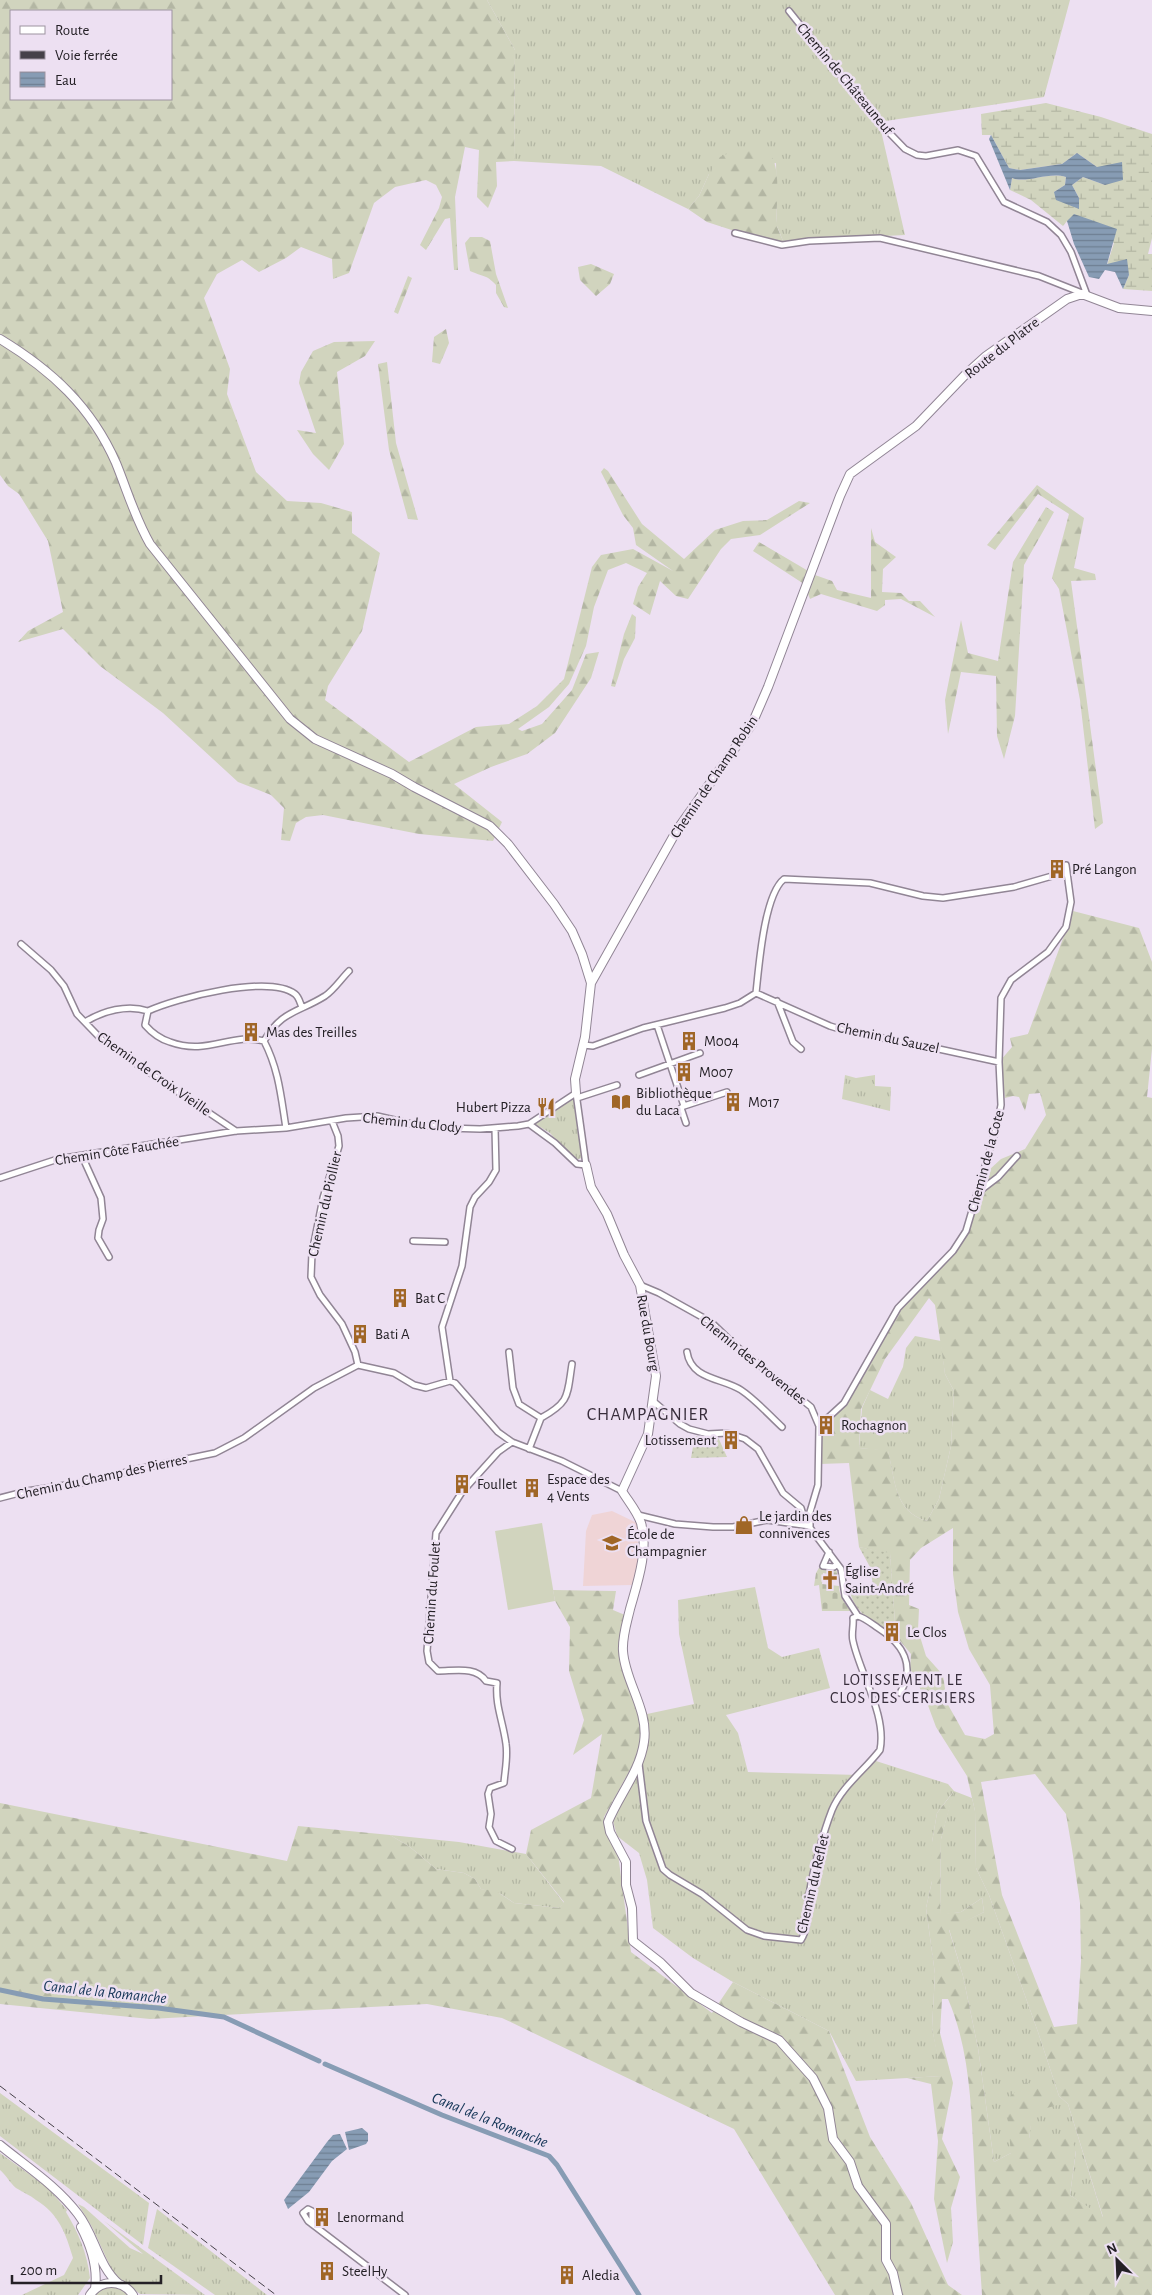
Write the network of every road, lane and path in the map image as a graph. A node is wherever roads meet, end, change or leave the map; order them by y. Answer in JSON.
{"nodes":[{"id":1,"x":789,"y":11,"type":"dead end"},
{"id":2,"x":735,"y":234,"type":"dead end"},
{"id":3,"x":1084,"y":295,"type":"junction"},
{"id":4,"x":1152,"y":311,"type":"edge"},
{"id":5,"x":0,"y":339,"type":"edge"},
{"id":6,"x":872,"y":458,"type":"joint"},
{"id":7,"x":1066,"y":865,"type":"dead end"},
{"id":8,"x":1066,"y":872,"type":"junction"},
{"id":9,"x":21,"y":944,"type":"dead end"},
{"id":10,"x":350,"y":971,"type":"dead end"},
{"id":11,"x":591,"y":983,"type":"junction"},
{"id":12,"x":756,"y":993,"type":"junction"},
{"id":13,"x":777,"y":1001,"type":"junction"},
{"id":14,"x":302,"y":1007,"type":"junction"},
{"id":15,"x":148,"y":1011,"type":"junction"},
{"id":16,"x":84,"y":1022,"type":"junction"},
{"id":17,"x":657,"y":1024,"type":"junction"},
{"id":18,"x":264,"y":1041,"type":"junction"},
{"id":19,"x":583,"y":1044,"type":"junction"},
{"id":20,"x":801,"y":1049,"type":"dead end"},
{"id":21,"x":700,"y":1053,"type":"dead end"},
{"id":22,"x":999,"y":1062,"type":"junction"},
{"id":23,"x":671,"y":1065,"type":"junction"},
{"id":24,"x":639,"y":1075,"type":"dead end"},
{"id":25,"x":617,"y":1086,"type":"dead end"},
{"id":26,"x":728,"y":1092,"type":"dead end"},
{"id":27,"x":576,"y":1095,"type":"junction"},
{"id":28,"x":684,"y":1106,"type":"junction"},
{"id":29,"x":332,"y":1121,"type":"junction"},
{"id":30,"x":686,"y":1123,"type":"dead end"},
{"id":31,"x":529,"y":1124,"type":"junction"},
{"id":32,"x":286,"y":1128,"type":"junction"},
{"id":33,"x":495,"y":1128,"type":"junction"},
{"id":34,"x":236,"y":1131,"type":"junction"},
{"id":35,"x":82,"y":1156,"type":"junction"},
{"id":36,"x":1017,"y":1156,"type":"dead end"},
{"id":37,"x":586,"y":1165,"type":"junction"},
{"id":38,"x":0,"y":1178,"type":"edge"},
{"id":39,"x":976,"y":1193,"type":"junction"},
{"id":40,"x":413,"y":1242,"type":"dead end"},
{"id":41,"x":445,"y":1242,"type":"dead end"},
{"id":42,"x":109,"y":1257,"type":"dead end"},
{"id":43,"x":640,"y":1285,"type":"junction"},
{"id":44,"x":509,"y":1352,"type":"dead end"},
{"id":45,"x":687,"y":1352,"type":"dead end"},
{"id":46,"x":572,"y":1364,"type":"dead end"},
{"id":47,"x":358,"y":1365,"type":"junction"},
{"id":48,"x":450,"y":1381,"type":"junction"},
{"id":49,"x":653,"y":1401,"type":"junction"},
{"id":50,"x":540,"y":1418,"type":"junction"},
{"id":51,"x":819,"y":1426,"type":"junction"},
{"id":52,"x":782,"y":1427,"type":"dead end"},
{"id":53,"x":512,"y":1442,"type":"junction"},
{"id":54,"x":529,"y":1449,"type":"junction"},
{"id":55,"x":622,"y":1491,"type":"junction"},
{"id":56,"x":0,"y":1498,"type":"edge"},
{"id":57,"x":803,"y":1512,"type":"junction"},
{"id":58,"x":810,"y":1512,"type":"junction"},
{"id":59,"x":638,"y":1515,"type":"junction"},
{"id":60,"x":810,"y":1527,"type":"junction"},
{"id":61,"x":829,"y":1552,"type":"junction"},
{"id":62,"x":837,"y":1564,"type":"junction"},
{"id":63,"x":858,"y":1616,"type":"junction"},
{"id":64,"x":900,"y":1693,"type":"dead end"},
{"id":65,"x":639,"y":1762,"type":"junction"},
{"id":66,"x":512,"y":1849,"type":"dead end"},
{"id":67,"x":0,"y":2147,"type":"edge"},
{"id":68,"x":64,"y":2197,"type":"junction"},
{"id":69,"x":312,"y":2224,"type":"dead end"},
{"id":70,"x":119,"y":2284,"type":"junction"},
{"id":71,"x":93,"y":2292,"type":"edge"},
{"id":72,"x":133,"y":2294,"type":"edge"},
{"id":73,"x":404,"y":2295,"type":"edge"},
{"id":74,"x":898,"y":2295,"type":"edge"}],
"edges":[{"from":1,"to":3,"type":"street","name":"Chemin de Châteauneuf"},
{"from":2,"to":3,"type":"street"},
{"from":3,"to":4,"type":"street"},
{"from":3,"to":6,"type":"street","name":"Route du Platre"},
{"from":5,"to":11,"type":"street"},
{"from":6,"to":11,"type":"street","name":"Chemin de Champ Robin"},
{"from":7,"to":8,"type":"street","name":"Chemin de la Cote"},
{"from":8,"to":12,"type":"street"},
{"from":8,"to":22,"type":"street","name":"Chemin de la Cote"},
{"from":9,"to":16,"type":"street","name":"Chemin de Croix Vieille"},
{"from":10,"to":14,"type":"street"},
{"from":11,"to":19,"type":"street"},
{"from":12,"to":13,"type":"street","name":"Chemin du Sauzel"},
{"from":12,"to":17,"type":"street"},
{"from":13,"to":20,"type":"street"},
{"from":13,"to":22,"type":"street","name":"Chemin du Sauzel"},
{"from":14,"to":15,"type":"street"},
{"from":14,"to":18,"type":"street"},
{"from":15,"to":16,"type":"street"},
{"from":15,"to":18,"type":"street"},
{"from":16,"to":34,"type":"street","name":"Chemin de Croix Vieille"},
{"from":17,"to":19,"type":"street"},
{"from":17,"to":23,"type":"street"},
{"from":18,"to":32,"type":"street"},
{"from":19,"to":27,"type":"street"},
{"from":21,"to":23,"type":"street"},
{"from":22,"to":39,"type":"street","name":"Chemin de la Cote"},
{"from":23,"to":24,"type":"street"},
{"from":23,"to":28,"type":"street"},
{"from":25,"to":27,"type":"street"},
{"from":26,"to":28,"type":"street"},
{"from":27,"to":31,"type":"street"},
{"from":27,"to":37,"type":"street"},
{"from":28,"to":30,"type":"street"},
{"from":29,"to":32,"type":"street","name":"Chemin du Clody"},
{"from":29,"to":33,"type":"street","name":"Chemin du Clody"},
{"from":29,"to":47,"type":"street","name":"Chemin du Piollier"},
{"from":31,"to":33,"type":"street","name":"Chemin du Clody"},
{"from":31,"to":37,"type":"street"},
{"from":32,"to":34,"type":"street","name":"Chemin du Clody"},
{"from":33,"to":48,"type":"street"},
{"from":34,"to":35,"type":"street","name":"Chemin Côte Fauchée"},
{"from":35,"to":38,"type":"street","name":"Chemin Côte Fauchée"},
{"from":35,"to":42,"type":"street"},
{"from":36,"to":39,"type":"street"},
{"from":37,"to":43,"type":"street","name":"Rue du Bourg"},
{"from":39,"to":51,"type":"street","name":"Chemin de la Cote"},
{"from":40,"to":41,"type":"street"},
{"from":43,"to":49,"type":"street","name":"Rue du Bourg"},
{"from":43,"to":51,"type":"street","name":"Chemin des Provendes"},
{"from":44,"to":50,"type":"street"},
{"from":45,"to":52,"type":"street"},
{"from":46,"to":50,"type":"street"},
{"from":47,"to":48,"type":"street"},
{"from":47,"to":56,"type":"street","name":"Chemin du Champ des Pierres"},
{"from":48,"to":53,"type":"street"},
{"from":49,"to":55,"type":"street","name":"Rue du Bourg"},
{"from":49,"to":57,"type":"street"},
{"from":50,"to":54,"type":"street"},
{"from":51,"to":58,"type":"street","name":"Chemin des Provendes"},
{"from":53,"to":54,"type":"street"},
{"from":53,"to":66,"type":"street","name":"Chemin du Foulet"},
{"from":54,"to":55,"type":"street"},
{"from":55,"to":59,"type":"street"},
{"from":57,"to":58,"type":"street"},
{"from":57,"to":60,"type":"street"},
{"from":58,"to":60,"type":"street","name":"Chemin des Provendes"},
{"from":59,"to":60,"type":"street"},
{"from":59,"to":65,"type":"street"},
{"from":60,"to":61,"type":"street"},
{"from":61,"to":62,"type":"street"},
{"from":61,"to":62,"type":"street"},
{"from":62,"to":63,"type":"street"},
{"from":63,"to":64,"type":"street"},
{"from":63,"to":65,"type":"street","name":"Chemin du Reflet"},
{"from":65,"to":74,"type":"street"},
{"from":67,"to":68,"type":"street"},
{"from":68,"to":70,"type":"street"},
{"from":68,"to":71,"type":"street"},
{"from":69,"to":73,"type":"street"},
{"from":70,"to":71,"type":"street"},
{"from":70,"to":72,"type":"street"}]}
